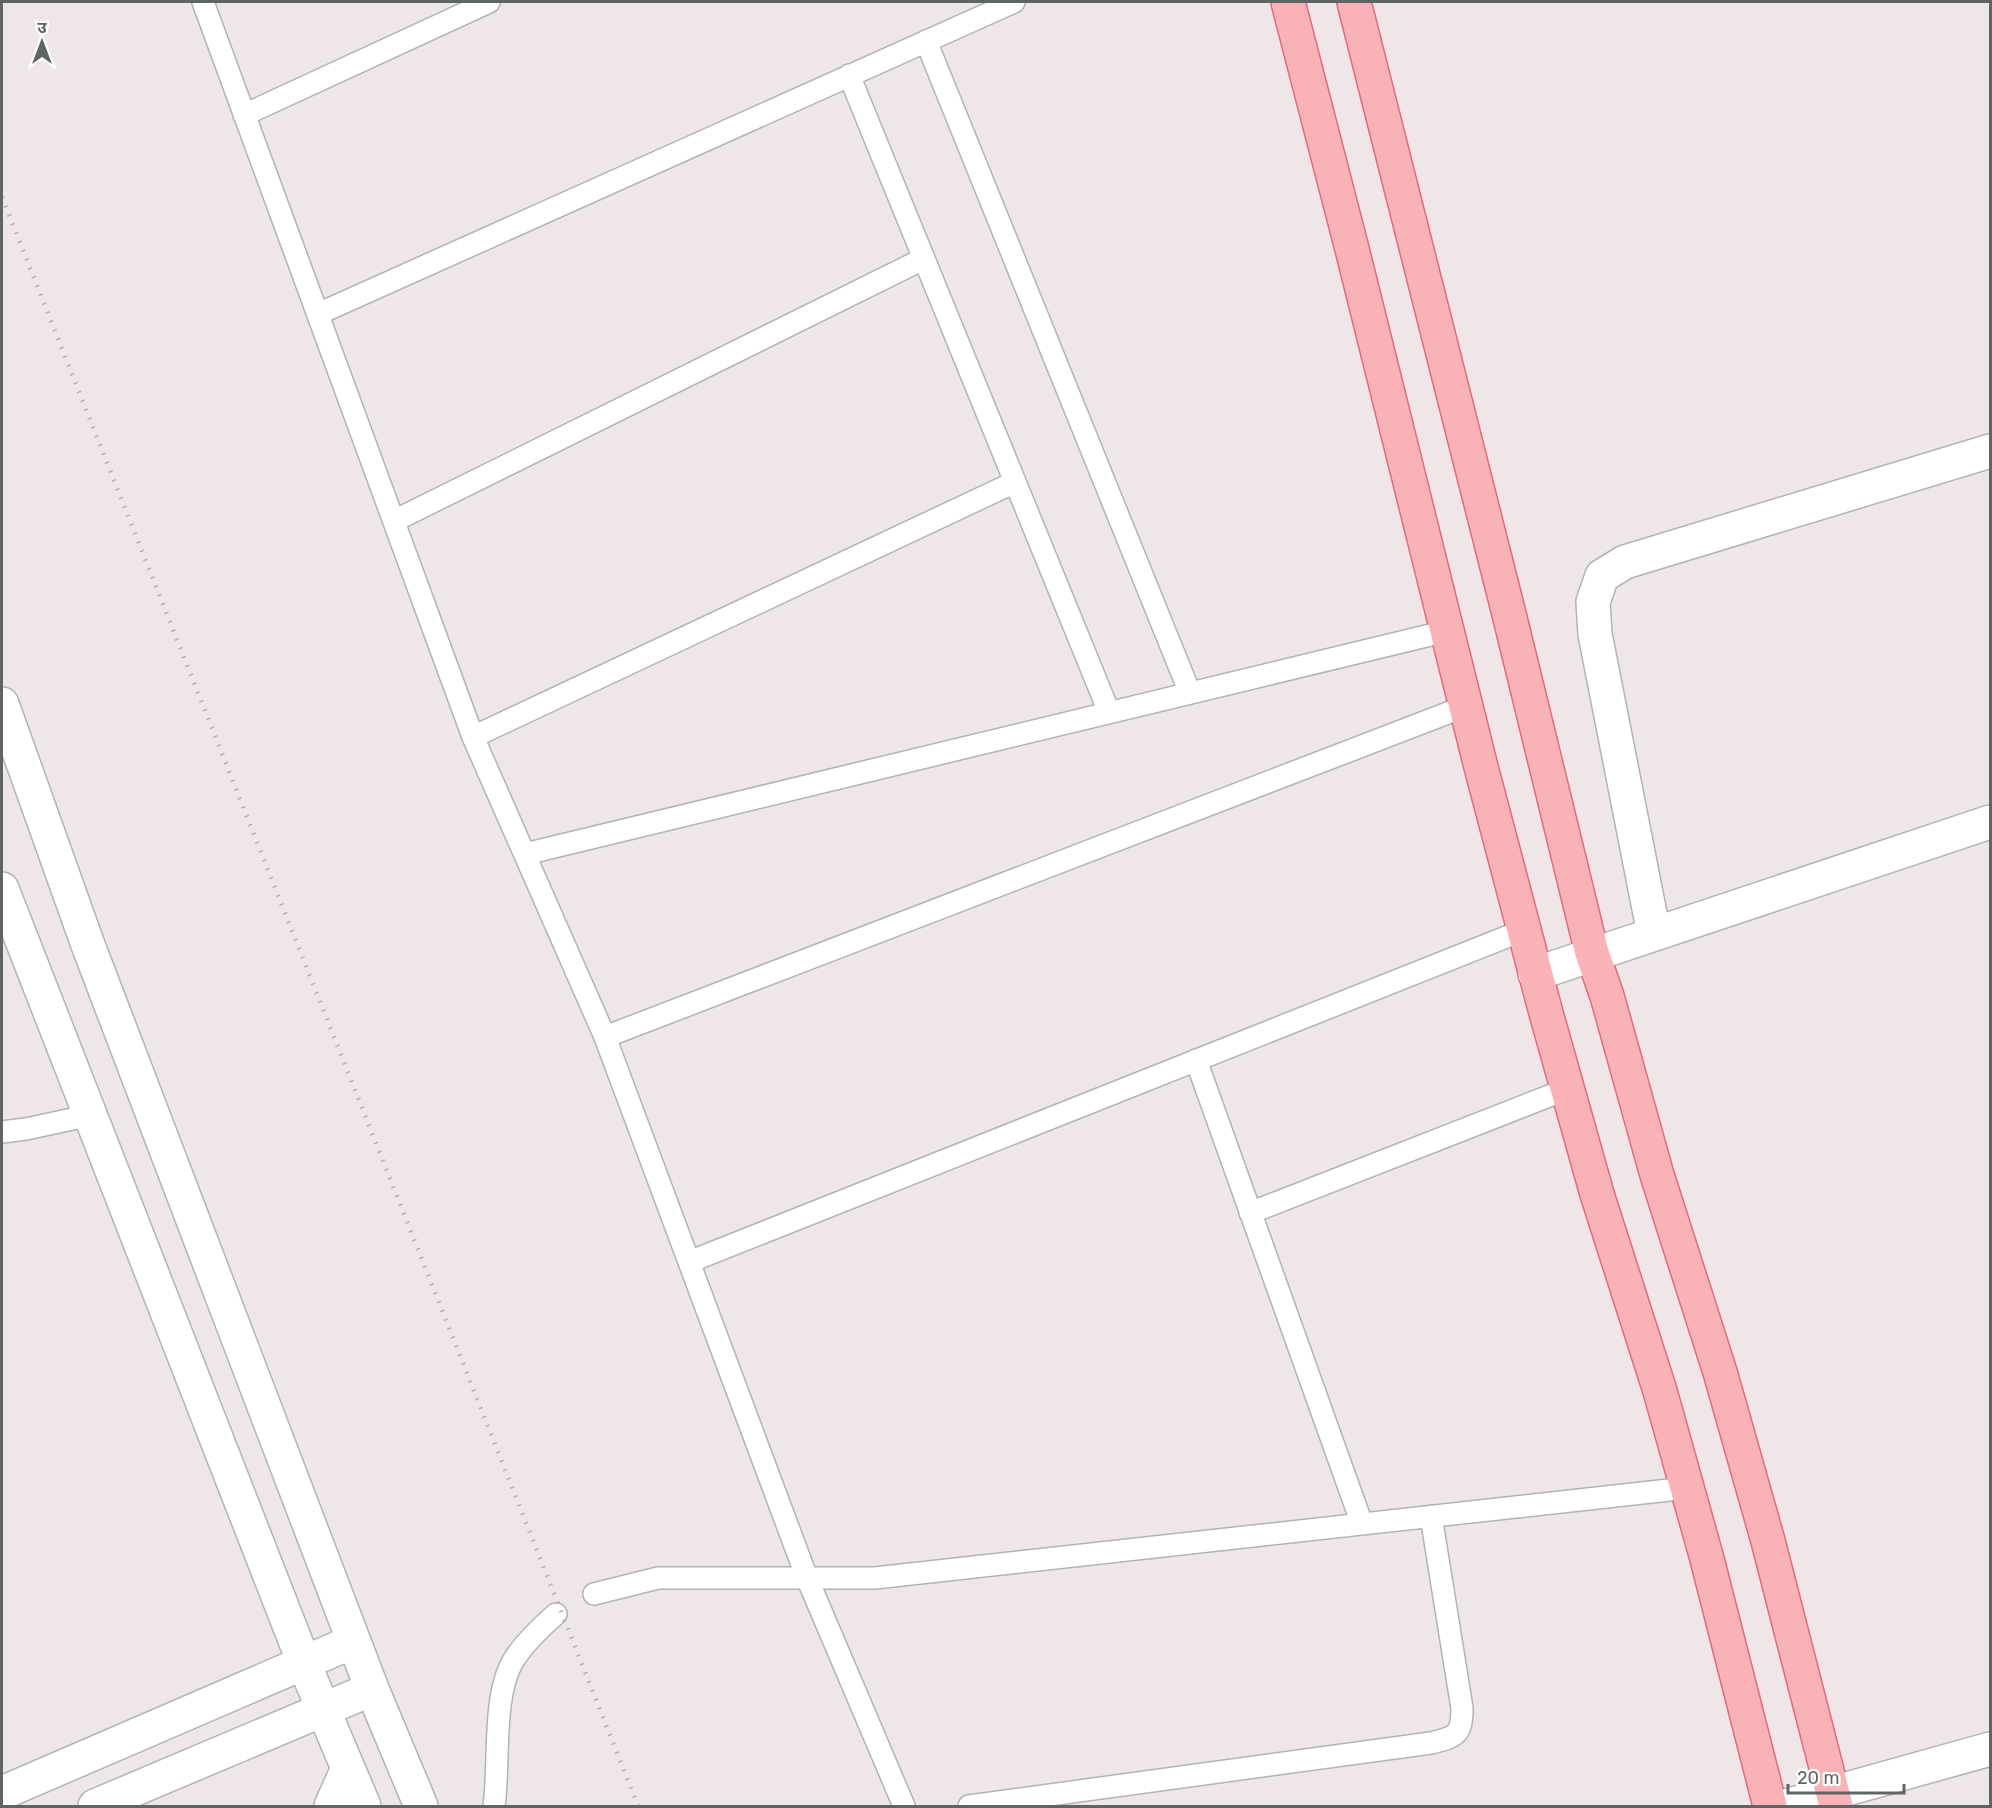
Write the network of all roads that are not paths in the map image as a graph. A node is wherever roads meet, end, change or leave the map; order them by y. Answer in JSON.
{"nodes":[{"id":1,"x":203,"y":2,"type":"edge"},
{"id":2,"x":489,"y":2,"type":"edge"},
{"id":3,"x":1014,"y":2,"type":"edge"},
{"id":4,"x":1288,"y":2,"type":"edge"},
{"id":5,"x":1354,"y":2,"type":"edge"},
{"id":6,"x":926,"y":41,"type":"junction"},
{"id":7,"x":849,"y":75,"type":"junction"},
{"id":8,"x":244,"y":115,"type":"junction"},
{"id":9,"x":923,"y":259,"type":"junction"},
{"id":10,"x":318,"y":314,"type":"junction"},
{"id":11,"x":1990,"y":451,"type":"edge"},
{"id":12,"x":1015,"y":482,"type":"junction"},
{"id":13,"x":394,"y":521,"type":"junction"},
{"id":14,"x":1448,"y":631,"type":"junction"},
{"id":15,"x":1190,"y":693,"type":"junction"},
{"id":16,"x":2,"y":704,"type":"edge"},
{"id":17,"x":1466,"y":706,"type":"junction"},
{"id":18,"x":1109,"y":712,"type":"junction"},
{"id":19,"x":473,"y":737,"type":"junction"},
{"id":20,"x":1990,"y":822,"type":"edge"},
{"id":21,"x":525,"y":854,"type":"junction"},
{"id":22,"x":2,"y":889,"type":"edge"},
{"id":23,"x":1524,"y":930,"type":"junction"},
{"id":24,"x":1653,"y":934,"type":"junction"},
{"id":25,"x":1592,"y":953,"type":"junction"},
{"id":26,"x":1535,"y":974,"type":"junction"},
{"id":27,"x":605,"y":1037,"type":"junction"},
{"id":28,"x":1196,"y":1060,"type":"junction"},
{"id":29,"x":1567,"y":1089,"type":"junction"},
{"id":30,"x":91,"y":1115,"type":"junction"},
{"id":31,"x":2,"y":1132,"type":"edge"},
{"id":32,"x":1250,"y":1212,"type":"junction"},
{"id":33,"x":689,"y":1262,"type":"junction"},
{"id":34,"x":1687,"y":1488,"type":"junction"},
{"id":35,"x":1431,"y":1516,"type":"junction"},
{"id":36,"x":1362,"y":1524,"type":"junction"},
{"id":37,"x":807,"y":1578,"type":"junction"},
{"id":38,"x":594,"y":1594,"type":"dead end"},
{"id":39,"x":556,"y":1614,"type":"dead end"},
{"id":40,"x":352,"y":1642,"type":"junction"},
{"id":41,"x":304,"y":1664,"type":"junction"},
{"id":42,"x":372,"y":1689,"type":"junction"},
{"id":43,"x":323,"y":1710,"type":"junction"},
{"id":44,"x":1990,"y":1749,"type":"edge"},
{"id":45,"x":348,"y":1768,"type":"junction"},
{"id":46,"x":2,"y":1793,"type":"edge"},
{"id":47,"x":1834,"y":1800,"type":"edge"},
{"id":48,"x":95,"y":1806,"type":"edge"},
{"id":49,"x":331,"y":1806,"type":"edge"},
{"id":50,"x":364,"y":1806,"type":"edge"},
{"id":51,"x":421,"y":1806,"type":"edge"},
{"id":52,"x":494,"y":1806,"type":"edge"},
{"id":53,"x":904,"y":1806,"type":"edge"},
{"id":54,"x":969,"y":1806,"type":"edge"},
{"id":55,"x":1770,"y":1806,"type":"edge"},
{"id":56,"x":1786,"y":1806,"type":"edge"}],
"edges":[{"from":1,"to":8,"type":"lane"},
{"from":2,"to":8,"type":"lane"},
{"from":3,"to":6,"type":"lane"},
{"from":4,"to":14,"type":"main road"},
{"from":5,"to":25,"type":"main road"},
{"from":6,"to":7,"type":"lane"},
{"from":6,"to":15,"type":"lane"},
{"from":7,"to":9,"type":"lane"},
{"from":7,"to":10,"type":"lane"},
{"from":8,"to":10,"type":"lane"},
{"from":9,"to":12,"type":"lane"},
{"from":9,"to":13,"type":"lane"},
{"from":10,"to":13,"type":"lane"},
{"from":11,"to":24,"type":"main road"},
{"from":12,"to":18,"type":"lane"},
{"from":12,"to":19,"type":"lane"},
{"from":13,"to":19,"type":"lane"},
{"from":14,"to":15,"type":"lane"},
{"from":14,"to":17,"type":"main road"},
{"from":15,"to":18,"type":"lane"},
{"from":16,"to":40,"type":"main road"},
{"from":17,"to":23,"type":"main road"},
{"from":17,"to":27,"type":"lane"},
{"from":18,"to":21,"type":"lane"},
{"from":19,"to":21,"type":"lane"},
{"from":20,"to":24,"type":"main road"},
{"from":21,"to":27,"type":"lane"},
{"from":22,"to":30,"type":"main road"},
{"from":23,"to":26,"type":"main road"},
{"from":23,"to":28,"type":"lane"},
{"from":24,"to":25,"type":"main road"},
{"from":25,"to":26,"type":"main road"},
{"from":25,"to":47,"type":"main road"},
{"from":26,"to":29,"type":"main road"},
{"from":27,"to":33,"type":"lane"},
{"from":28,"to":32,"type":"lane"},
{"from":28,"to":33,"type":"lane"},
{"from":29,"to":32,"type":"lane"},
{"from":29,"to":34,"type":"main road"},
{"from":30,"to":31,"type":"lane"},
{"from":30,"to":41,"type":"main road"},
{"from":32,"to":36,"type":"lane"},
{"from":33,"to":37,"type":"lane"},
{"from":34,"to":35,"type":"lane"},
{"from":34,"to":55,"type":"main road"},
{"from":35,"to":36,"type":"lane"},
{"from":35,"to":54,"type":"lane"},
{"from":36,"to":37,"type":"lane"},
{"from":37,"to":38,"type":"lane"},
{"from":37,"to":53,"type":"lane"},
{"from":39,"to":52,"type":"lane"},
{"from":40,"to":41,"type":"main road"},
{"from":40,"to":42,"type":"main road"},
{"from":41,"to":43,"type":"main road"},
{"from":41,"to":46,"type":"main road"},
{"from":42,"to":43,"type":"main road"},
{"from":42,"to":51,"type":"main road"},
{"from":43,"to":45,"type":"main road"},
{"from":43,"to":48,"type":"main road"},
{"from":44,"to":47,"type":"main road"},
{"from":45,"to":49,"type":"main road"},
{"from":45,"to":50,"type":"main road"},
{"from":47,"to":56,"type":"main road"}]}
